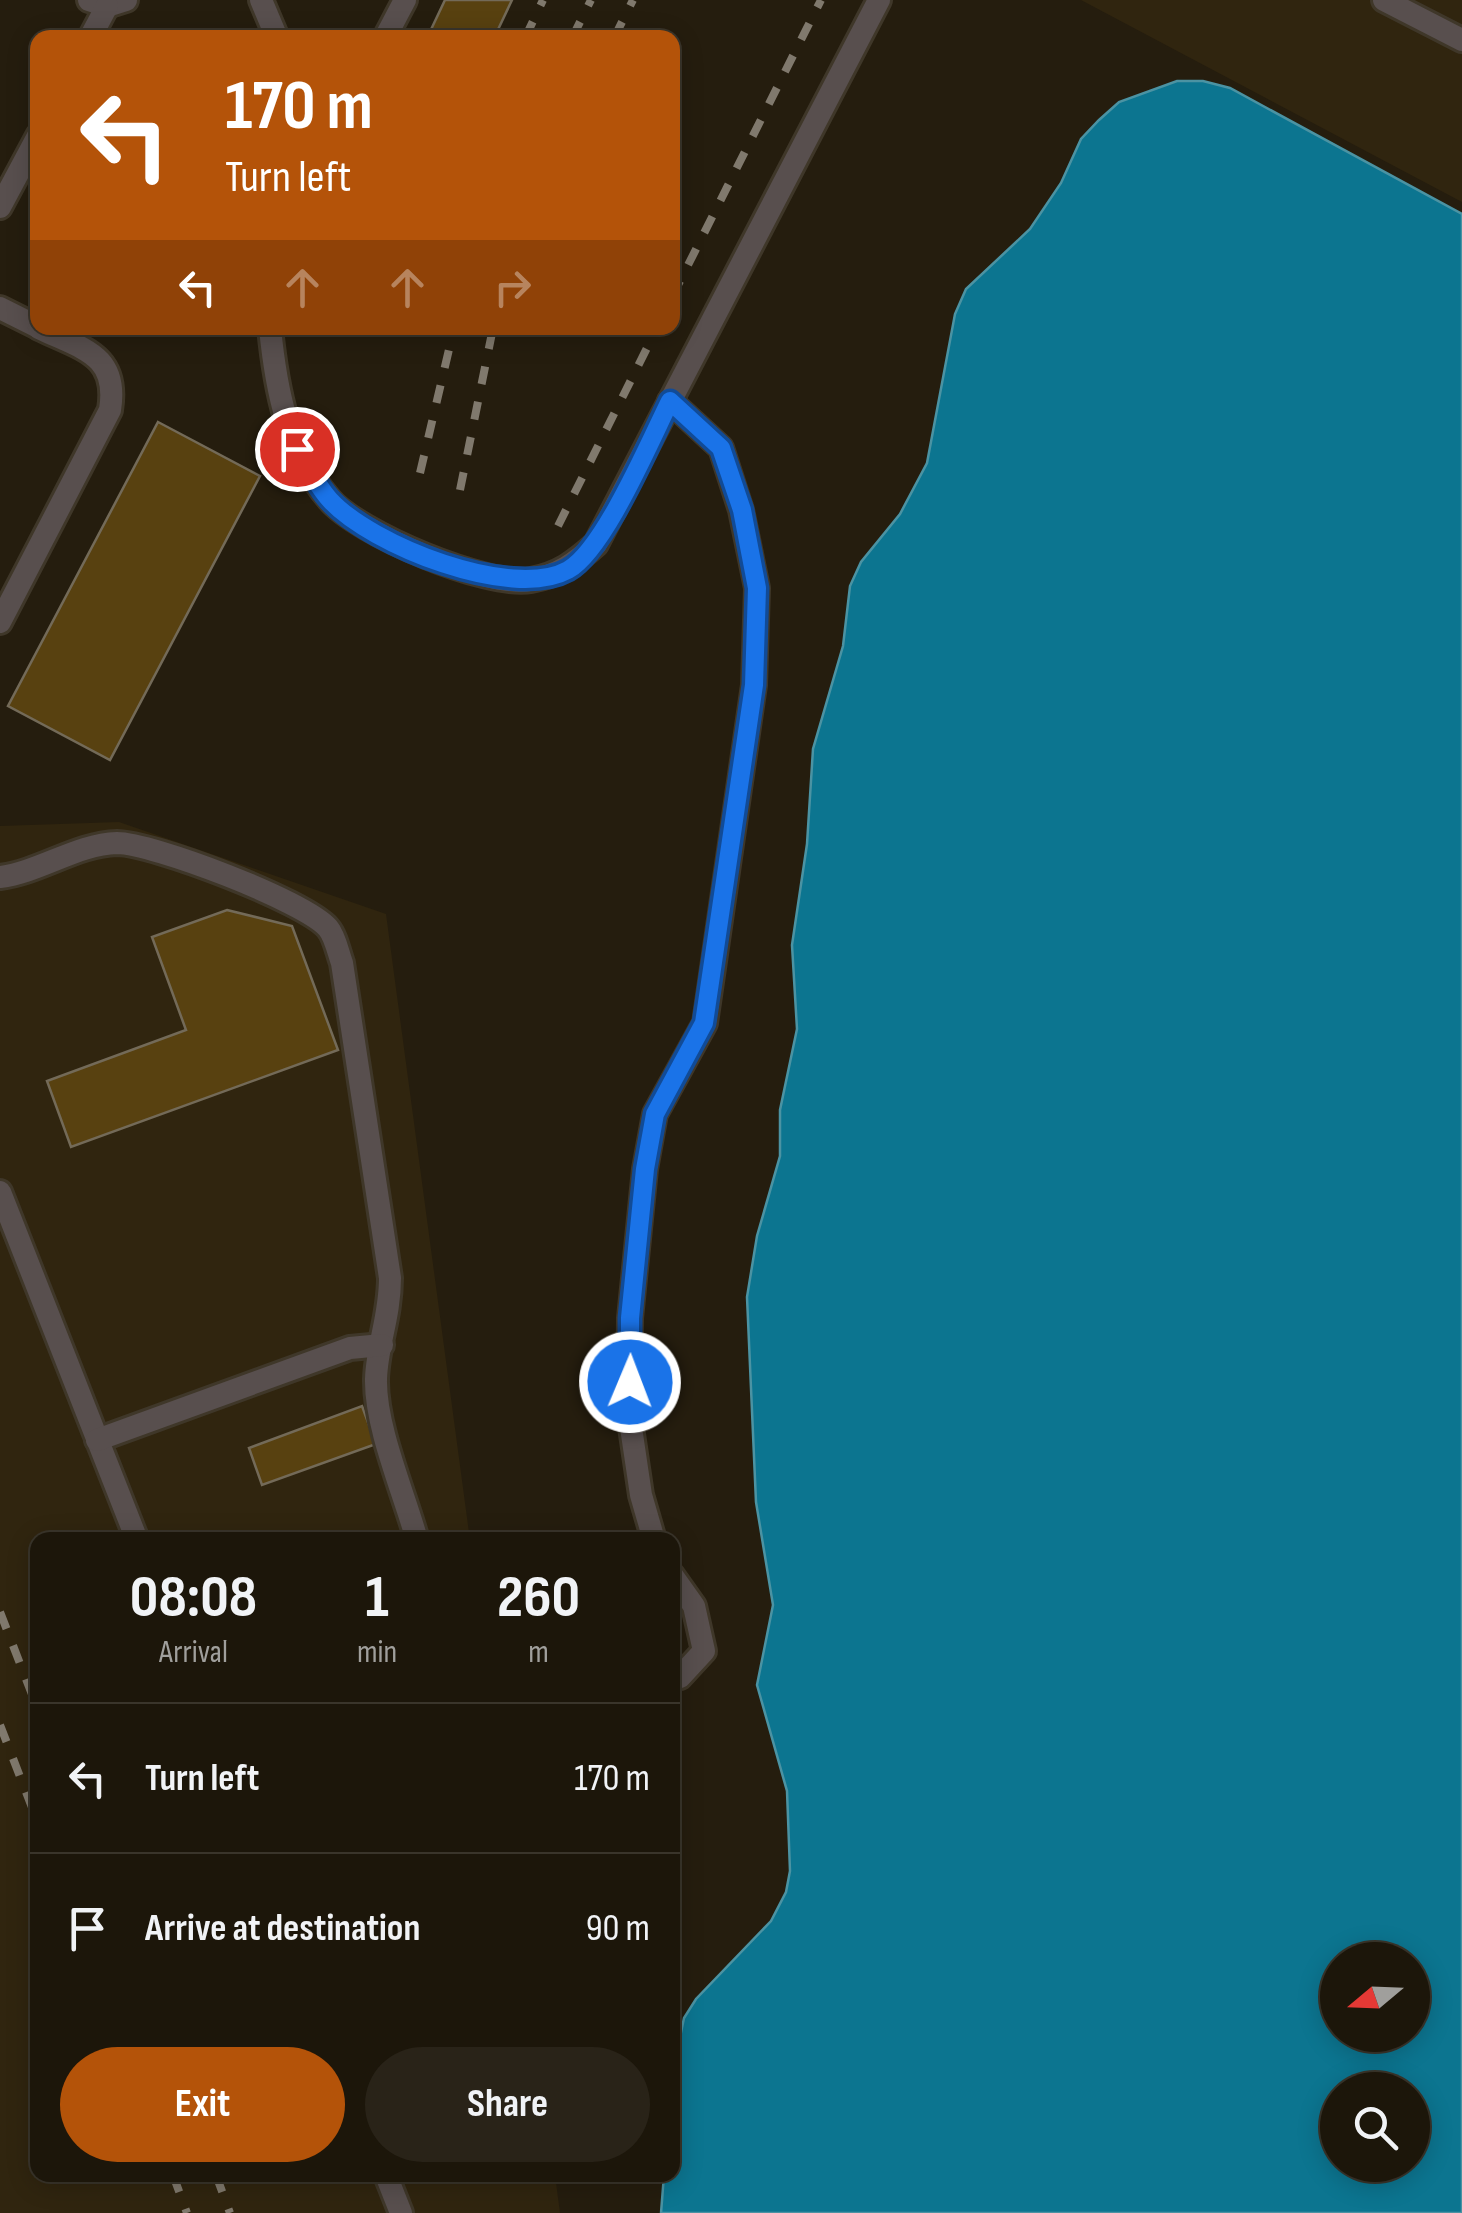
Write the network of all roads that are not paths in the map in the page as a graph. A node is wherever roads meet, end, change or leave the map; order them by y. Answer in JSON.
{"nodes":[{"id":1,"x":261,"y":0,"type":"edge"},
{"id":2,"x":406,"y":0,"type":"edge"},
{"id":3,"x":879,"y":0,"type":"edge"},
{"id":4,"x":1384,"y":0,"type":"edge"},
{"id":5,"x":107,"y":2,"type":"edge"},
{"id":6,"x":94,"y":30,"type":"edge"},
{"id":7,"x":274,"y":30,"type":"edge"},
{"id":8,"x":389,"y":30,"type":"edge"},
{"id":9,"x":1462,"y":40,"type":"edge"},
{"id":10,"x":30,"y":151,"type":"edge"},
{"id":11,"x":0,"y":207,"type":"edge"},
{"id":12,"x":0,"y":308,"type":"edge"},
{"id":13,"x":30,"y":323,"type":"edge"},
{"id":14,"x":54,"y":335,"type":"edge"},
{"id":15,"x":271,"y":335,"type":"edge"},
{"id":16,"x":670,"y":401,"type":"junction"},
{"id":17,"x":0,"y":622,"type":"edge"},
{"id":18,"x":0,"y":877,"type":"edge"},
{"id":19,"x":0,"y":1192,"type":"edge"},
{"id":20,"x":382,"y":1346,"type":"junction"},
{"id":21,"x":98,"y":1440,"type":"junction"},
{"id":22,"x":134,"y":1532,"type":"edge"},
{"id":23,"x":415,"y":1532,"type":"edge"},
{"id":24,"x":652,"y":1532,"type":"edge"},
{"id":25,"x":680,"y":1586,"type":"edge"},
{"id":26,"x":680,"y":1677,"type":"dead end"},
{"id":27,"x":389,"y":2182,"type":"edge"},
{"id":28,"x":401,"y":2213,"type":"edge"}],
"edges":[{"from":1,"to":7,"type":"lane"},
{"from":2,"to":8,"type":"lane"},
{"from":3,"to":16,"type":"lane"},
{"from":4,"to":9,"type":"lane"},
{"from":5,"to":6,"type":"lane"},
{"from":10,"to":11,"type":"lane"},
{"from":12,"to":13,"type":"lane"},
{"from":14,"to":17,"type":"lane"},
{"from":15,"to":16,"type":"lane"},
{"from":16,"to":24,"type":"lane"},
{"from":18,"to":20,"type":"lane"},
{"from":19,"to":21,"type":"lane"},
{"from":20,"to":21,"type":"lane"},
{"from":20,"to":23,"type":"lane"},
{"from":21,"to":22,"type":"lane"},
{"from":25,"to":26,"type":"lane"},
{"from":27,"to":28,"type":"lane"}]}
